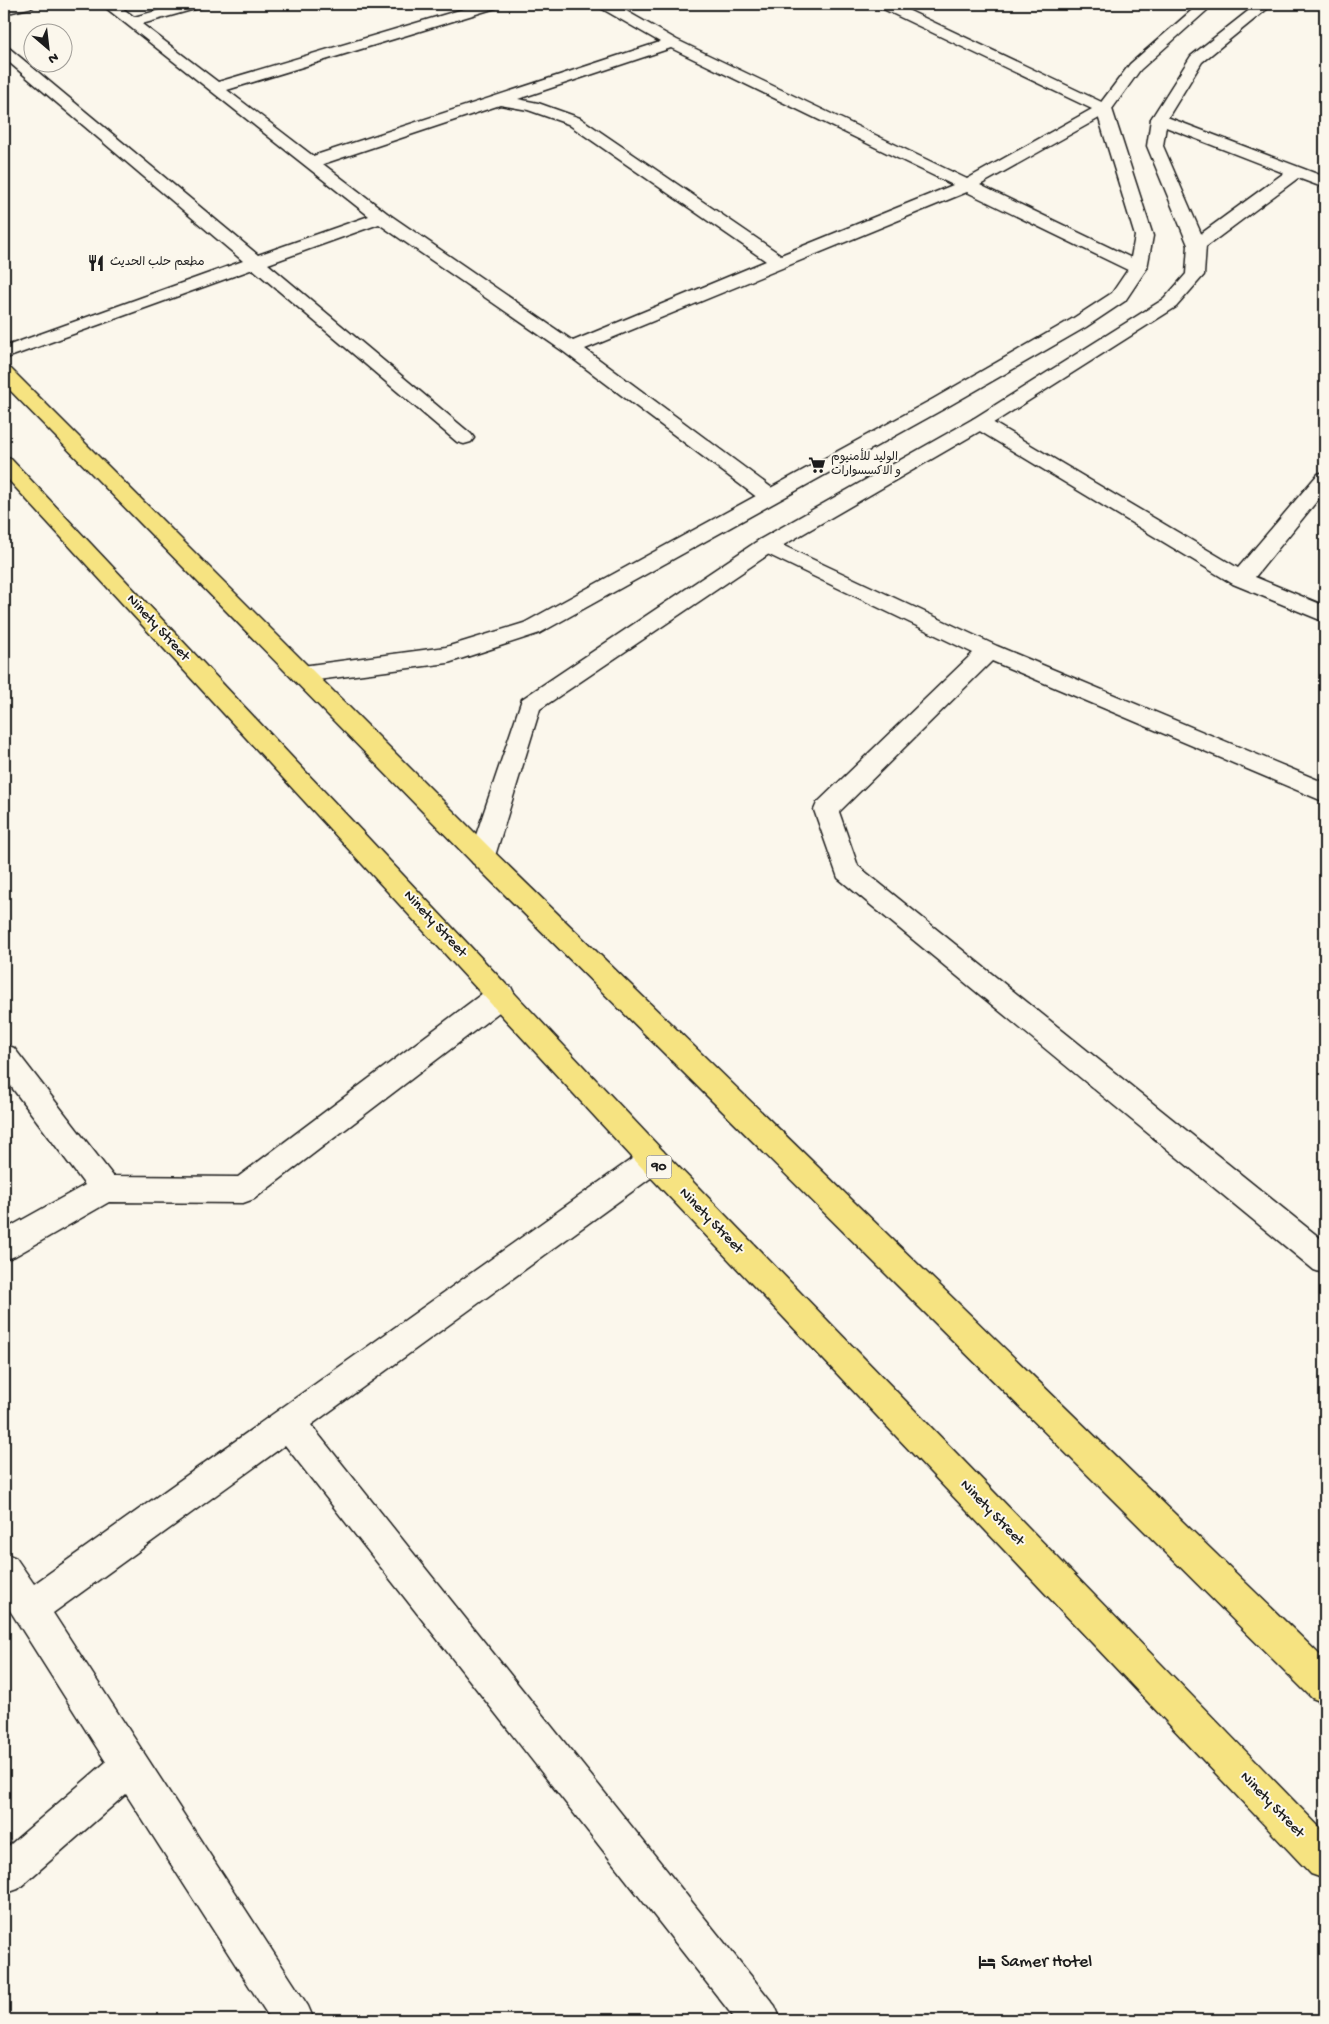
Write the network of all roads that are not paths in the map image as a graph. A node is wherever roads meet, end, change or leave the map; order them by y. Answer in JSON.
{"nodes":[{"id":1,"x":28,"y":4,"type":"edge"},
{"id":2,"x":108,"y":4,"type":"edge"},
{"id":3,"x":197,"y":4,"type":"edge"},
{"id":4,"x":494,"y":4,"type":"edge"},
{"id":5,"x":604,"y":4,"type":"edge"},
{"id":6,"x":884,"y":4,"type":"edge"},
{"id":7,"x":1208,"y":4,"type":"edge"},
{"id":8,"x":1266,"y":4,"type":"edge"},
{"id":9,"x":4,"y":10,"type":"edge"},
{"id":10,"x":132,"y":22,"type":"junction"},
{"id":11,"x":672,"y":43,"type":"junction"},
{"id":12,"x":4,"y":51,"type":"edge"},
{"id":13,"x":216,"y":88,"type":"junction"},
{"id":14,"x":498,"y":100,"type":"junction"},
{"id":15,"x":1104,"y":109,"type":"junction"},
{"id":16,"x":1159,"y":120,"type":"junction"},
{"id":17,"x":311,"y":162,"type":"junction"},
{"id":18,"x":1296,"y":172,"type":"junction"},
{"id":19,"x":1325,"y":183,"type":"edge"},
{"id":20,"x":966,"y":186,"type":"junction"},
{"id":21,"x":381,"y":217,"type":"junction"},
{"id":22,"x":1197,"y":244,"type":"junction"},
{"id":23,"x":254,"y":262,"type":"junction"},
{"id":24,"x":779,"y":262,"type":"junction"},
{"id":25,"x":1138,"y":268,"type":"junction"},
{"id":26,"x":570,"y":348,"type":"junction"},
{"id":27,"x":4,"y":353,"type":"edge"},
{"id":28,"x":4,"y":373,"type":"edge"},
{"id":29,"x":980,"y":422,"type":"junction"},
{"id":30,"x":464,"y":438,"type":"dead end"},
{"id":31,"x":4,"y":463,"type":"edge"},
{"id":32,"x":1325,"y":478,"type":"edge"},
{"id":33,"x":769,"y":496,"type":"junction"},
{"id":34,"x":767,"y":545,"type":"junction"},
{"id":35,"x":1241,"y":579,"type":"junction"},
{"id":36,"x":1325,"y":615,"type":"edge"},
{"id":37,"x":989,"y":651,"type":"junction"},
{"id":38,"x":302,"y":674,"type":"junction"},
{"id":39,"x":1325,"y":792,"type":"edge"},
{"id":40,"x":482,"y":856,"type":"junction"},
{"id":41,"x":501,"y":994,"type":"junction"},
{"id":42,"x":4,"y":1056,"type":"edge"},
{"id":43,"x":653,"y":1160,"type":"junction"},
{"id":44,"x":105,"y":1189,"type":"junction"},
{"id":45,"x":4,"y":1246,"type":"edge"},
{"id":46,"x":1325,"y":1260,"type":"edge"},
{"id":47,"x":289,"y":1424,"type":"junction"},
{"id":48,"x":4,"y":1570,"type":"edge"},
{"id":49,"x":29,"y":1610,"type":"junction"},
{"id":50,"x":1325,"y":1685,"type":"edge"},
{"id":51,"x":130,"y":1766,"type":"junction"},
{"id":52,"x":1325,"y":1860,"type":"edge"},
{"id":53,"x":4,"y":1875,"type":"edge"},
{"id":54,"x":294,"y":2020,"type":"edge"},
{"id":55,"x":761,"y":2020,"type":"edge"}],
"edges":[{"from":1,"to":9,"type":"street"},
{"from":2,"to":10,"type":"street"},
{"from":3,"to":10,"type":"street"},
{"from":4,"to":13,"type":"street"},
{"from":5,"to":11,"type":"street"},
{"from":6,"to":15,"type":"street"},
{"from":7,"to":15,"type":"street"},
{"from":8,"to":16,"type":"street"},
{"from":10,"to":13,"type":"street"},
{"from":11,"to":14,"type":"street"},
{"from":11,"to":20,"type":"street"},
{"from":12,"to":23,"type":"street"},
{"from":13,"to":17,"type":"street"},
{"from":14,"to":17,"type":"street"},
{"from":14,"to":24,"type":"street"},
{"from":15,"to":20,"type":"street"},
{"from":15,"to":25,"type":"street"},
{"from":16,"to":18,"type":"street"},
{"from":16,"to":22,"type":"street"},
{"from":17,"to":21,"type":"street"},
{"from":18,"to":19,"type":"street"},
{"from":18,"to":22,"type":"street"},
{"from":20,"to":24,"type":"street"},
{"from":20,"to":25,"type":"street"},
{"from":21,"to":23,"type":"street"},
{"from":21,"to":26,"type":"street"},
{"from":22,"to":29,"type":"street"},
{"from":23,"to":27,"type":"street"},
{"from":23,"to":30,"type":"street"},
{"from":24,"to":26,"type":"street"},
{"from":25,"to":33,"type":"street"},
{"from":26,"to":33,"type":"street"},
{"from":28,"to":38,"type":"highway"},
{"from":29,"to":34,"type":"street"},
{"from":29,"to":35,"type":"street"},
{"from":31,"to":41,"type":"highway","name":"Ninety Street","number":"90"},
{"from":32,"to":35,"type":"street"},
{"from":33,"to":38,"type":"street"},
{"from":34,"to":37,"type":"street"},
{"from":34,"to":40,"type":"street"},
{"from":35,"to":36,"type":"street"},
{"from":37,"to":39,"type":"street"},
{"from":37,"to":46,"type":"street"},
{"from":38,"to":40,"type":"highway"},
{"from":40,"to":50,"type":"highway"},
{"from":41,"to":43,"type":"highway","name":"Ninety Street","number":"90"},
{"from":41,"to":44,"type":"street"},
{"from":42,"to":44,"type":"street"},
{"from":43,"to":47,"type":"street"},
{"from":43,"to":52,"type":"highway","name":"Ninety Street","number":"90"},
{"from":44,"to":45,"type":"street"},
{"from":47,"to":49,"type":"street"},
{"from":47,"to":55,"type":"street"},
{"from":48,"to":49,"type":"street"},
{"from":49,"to":51,"type":"street"},
{"from":51,"to":53,"type":"street"},
{"from":51,"to":54,"type":"street"}]}
